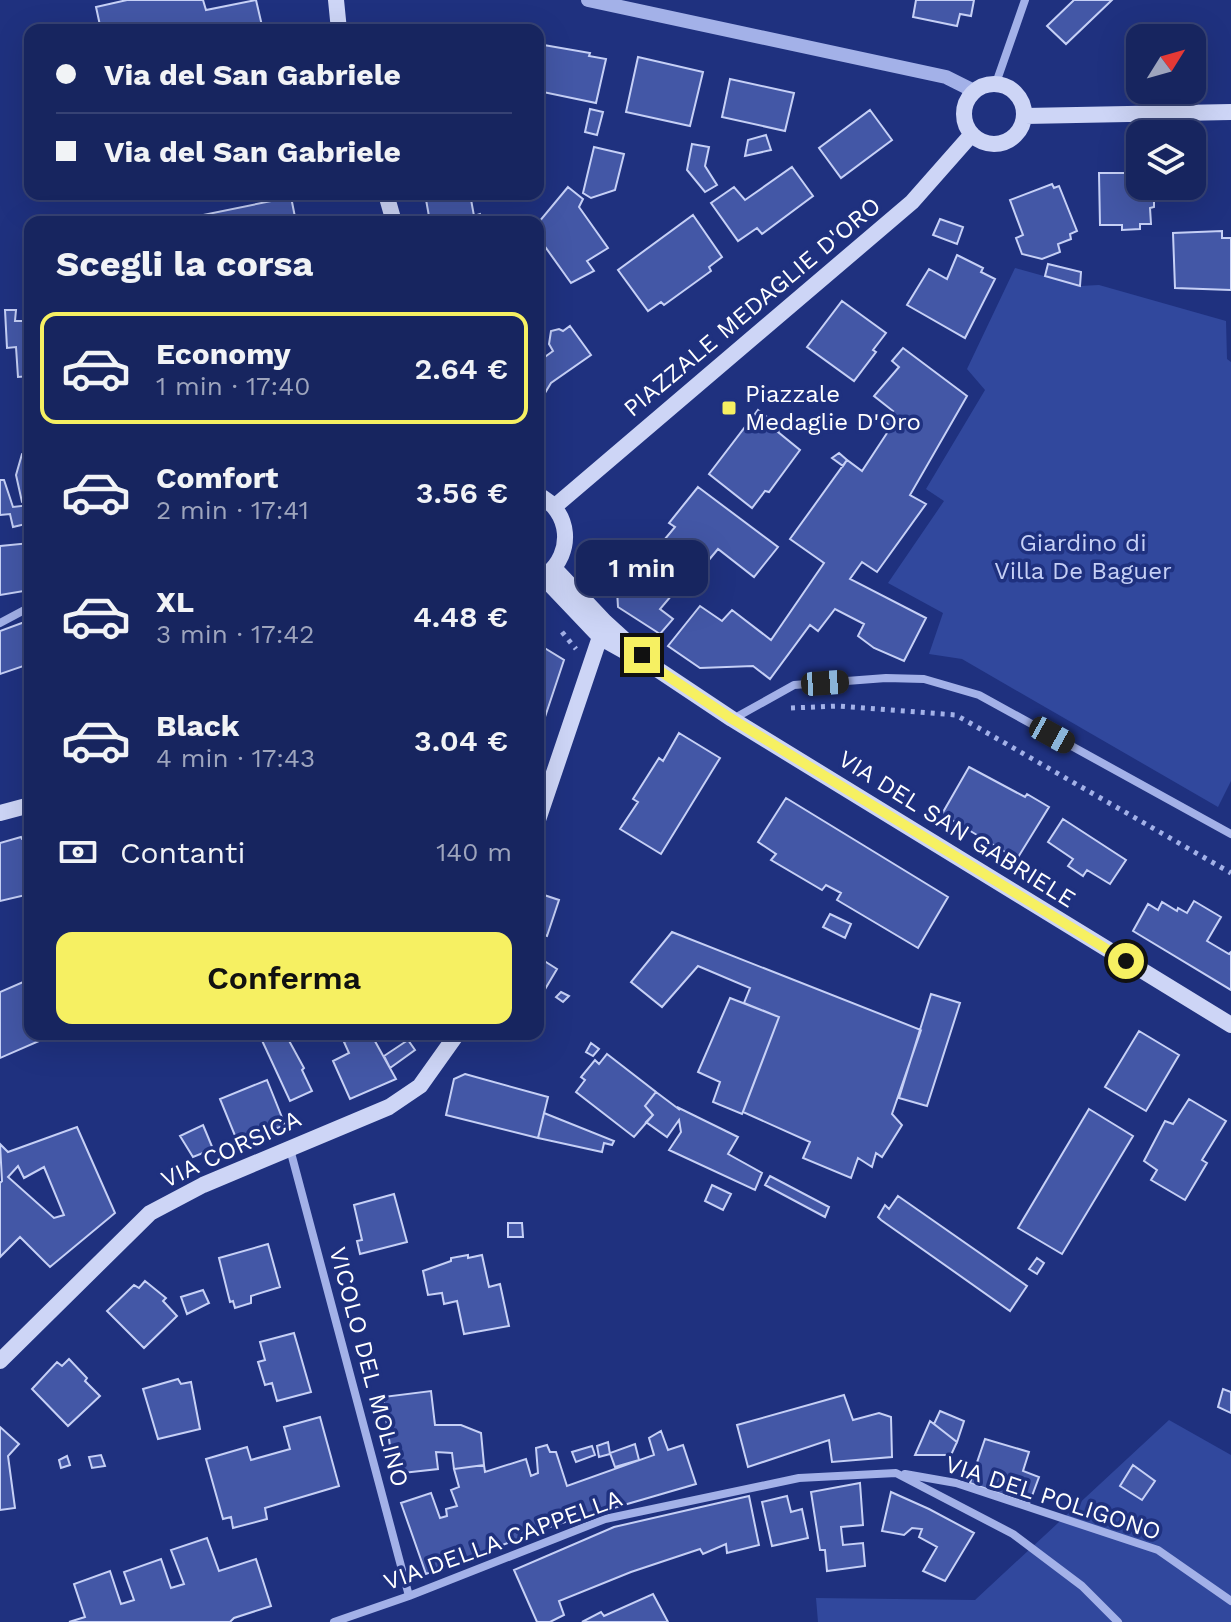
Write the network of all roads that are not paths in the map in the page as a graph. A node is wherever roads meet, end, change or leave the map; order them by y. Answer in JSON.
{"nodes":[{"id":1,"x":336,"y":0,"type":"edge"},
{"id":2,"x":588,"y":0,"type":"edge"},
{"id":3,"x":1025,"y":0,"type":"edge"},
{"id":4,"x":338,"y":24,"type":"edge"},
{"id":5,"x":996,"y":83,"type":"junction"},
{"id":6,"x":974,"y":91,"type":"junction"},
{"id":7,"x":1231,"y":112,"type":"edge"},
{"id":8,"x":1025,"y":116,"type":"junction"},
{"id":9,"x":972,"y":134,"type":"junction"},
{"id":10,"x":544,"y":500,"type":"edge"},
{"id":11,"x":554,"y":507,"type":"junction"},
{"id":12,"x":545,"y":575,"type":"edge"},
{"id":13,"x":24,"y":610,"type":"edge"},
{"id":14,"x":0,"y":623,"type":"edge"},
{"id":15,"x":603,"y":630,"type":"junction"},
{"id":16,"x":732,"y":719,"type":"junction"},
{"id":17,"x":544,"y":802,"type":"edge"},
{"id":18,"x":24,"y":807,"type":"edge"},
{"id":19,"x":0,"y":813,"type":"edge"},
{"id":20,"x":1231,"y":834,"type":"edge"},
{"id":21,"x":1231,"y":1025,"type":"edge"},
{"id":22,"x":453,"y":1040,"type":"edge"},
{"id":23,"x":290,"y":1147,"type":"junction"},
{"id":24,"x":0,"y":1361,"type":"edge"},
{"id":25,"x":896,"y":1473,"type":"junction"},
{"id":26,"x":409,"y":1596,"type":"junction"},
{"id":27,"x":1231,"y":1601,"type":"edge"},
{"id":28,"x":334,"y":1622,"type":"edge"},
{"id":29,"x":1118,"y":1622,"type":"edge"}],
"edges":[{"from":1,"to":4,"type":"main road"},
{"from":2,"to":6,"type":"street"},
{"from":3,"to":5,"type":"street"},
{"from":5,"to":6,"type":"main road"},
{"from":5,"to":8,"type":"main road"},
{"from":6,"to":9,"type":"main road"},
{"from":7,"to":8,"type":"main road"},
{"from":8,"to":9,"type":"main road"},
{"from":9,"to":11,"type":"main road","name":"PIAZZALE MEDAGLIE D'ORO"},
{"from":10,"to":11,"type":"main road"},
{"from":11,"to":12,"type":"main road"},
{"from":12,"to":15,"type":"main road","name":"VIA DEL SAN GABRIELE"},
{"from":13,"to":14,"type":"street"},
{"from":15,"to":16,"type":"main road","name":"VIA DEL SAN GABRIELE"},
{"from":15,"to":17,"type":"main road"},
{"from":16,"to":20,"type":"street"},
{"from":16,"to":21,"type":"main road","name":"VIA DEL SAN GABRIELE"},
{"from":18,"to":19,"type":"main road"},
{"from":22,"to":23,"type":"main road","name":"VIA CORSICA"},
{"from":23,"to":24,"type":"main road","name":"VIA CORSICA"},
{"from":23,"to":26,"type":"street","name":"VICOLO DEL MOLINO"},
{"from":25,"to":26,"type":"street","name":"VIA DELLA CAPPELLA"},
{"from":25,"to":27,"type":"street","name":"VIA DEL POLIGONO"},
{"from":25,"to":29,"type":"street"},
{"from":26,"to":28,"type":"street","name":"VIA DELLA CAPPELLA"}]}
